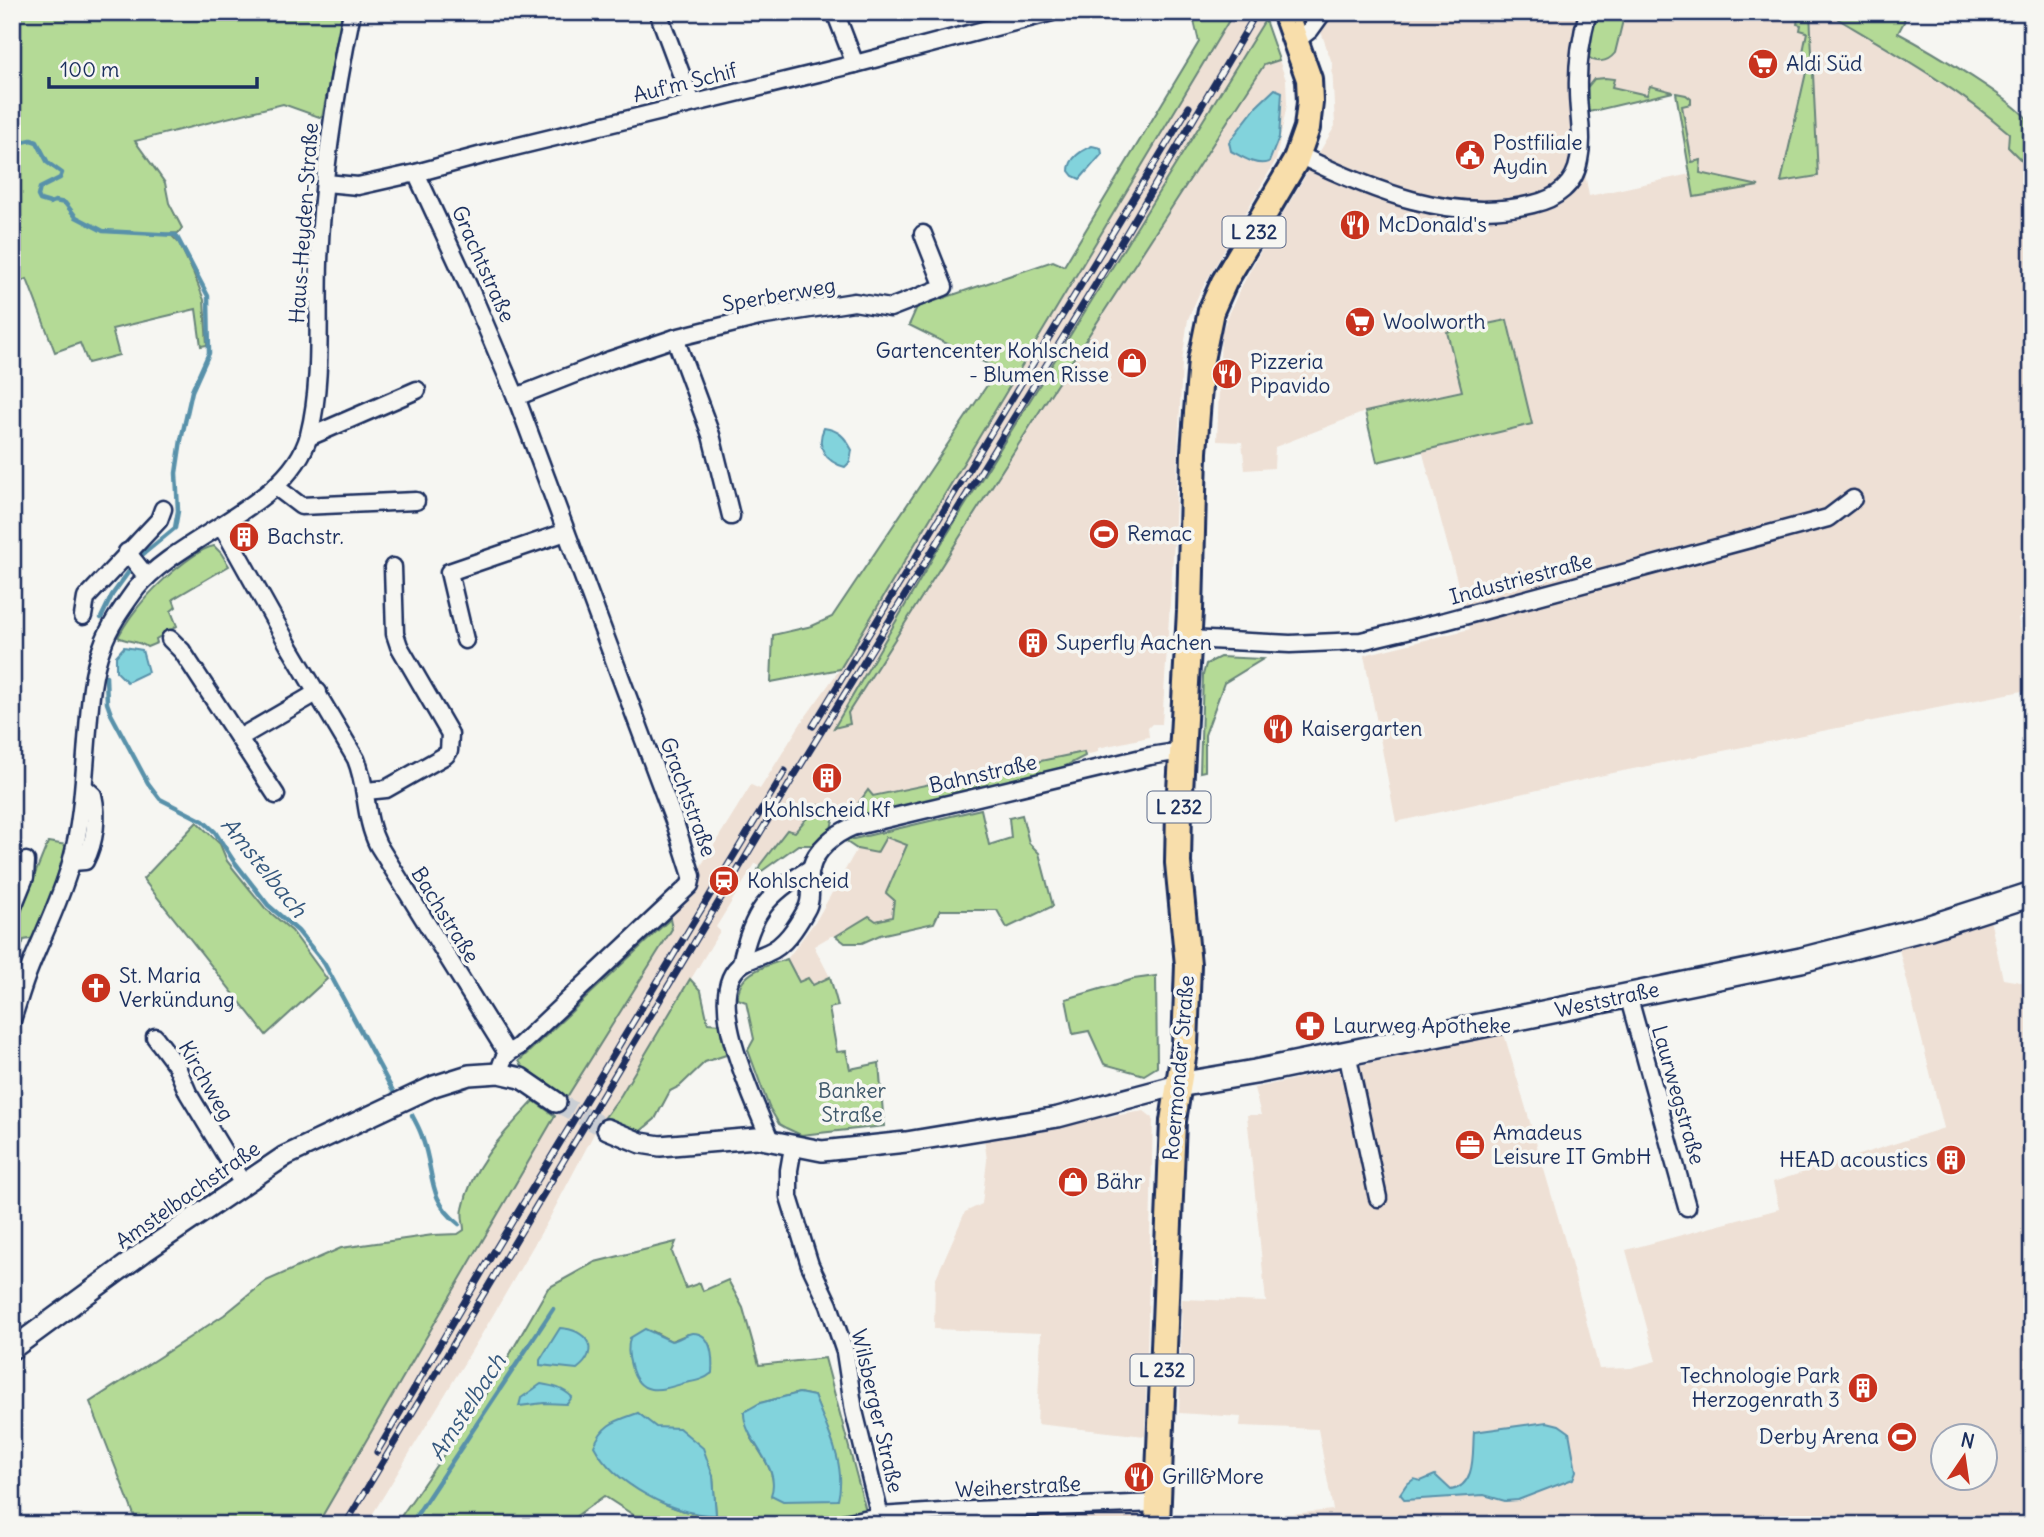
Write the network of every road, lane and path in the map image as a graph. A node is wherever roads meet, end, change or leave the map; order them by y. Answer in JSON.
{"nodes":[{"id":1,"x":352,"y":12,"type":"edge"},
{"id":2,"x":658,"y":12,"type":"edge"},
{"id":3,"x":835,"y":12,"type":"edge"},
{"id":4,"x":1052,"y":12,"type":"edge"},
{"id":5,"x":1323,"y":12,"type":"edge"},
{"id":6,"x":1588,"y":12,"type":"edge"},
{"id":7,"x":1291,"y":26,"type":"edge"},
{"id":8,"x":855,"y":64,"type":"junction"},
{"id":9,"x":692,"y":103,"type":"junction"},
{"id":10,"x":1299,"y":155,"type":"junction"},
{"id":11,"x":415,"y":173,"type":"junction"},
{"id":12,"x":326,"y":183,"type":"junction"},
{"id":13,"x":923,"y":234,"type":"dead end"},
{"id":14,"x":675,"y":338,"type":"junction"},
{"id":15,"x":417,"y":390,"type":"dead end"},
{"id":16,"x":516,"y":397,"type":"junction"},
{"id":17,"x":309,"y":438,"type":"junction"},
{"id":18,"x":276,"y":486,"type":"junction"},
{"id":19,"x":1853,"y":499,"type":"dead end"},
{"id":20,"x":416,"y":501,"type":"dead end"},
{"id":21,"x":163,"y":509,"type":"dead end"},
{"id":22,"x":731,"y":516,"type":"dead end"},
{"id":23,"x":222,"y":526,"type":"junction"},
{"id":24,"x":566,"y":532,"type":"junction"},
{"id":25,"x":137,"y":564,"type":"junction"},
{"id":26,"x":393,"y":567,"type":"dead end"},
{"id":27,"x":83,"y":616,"type":"dead end"},
{"id":28,"x":170,"y":639,"type":"dead end"},
{"id":29,"x":1189,"y":639,"type":"junction"},
{"id":30,"x":465,"y":640,"type":"dead end"},
{"id":31,"x":318,"y":692,"type":"junction"},
{"id":32,"x":239,"y":738,"type":"junction"},
{"id":33,"x":1182,"y":751,"type":"junction"},
{"id":34,"x":366,"y":791,"type":"junction"},
{"id":35,"x":276,"y":795,"type":"dead end"},
{"id":36,"x":26,"y":861,"type":"dead end"},
{"id":37,"x":811,"y":868,"type":"junction"},
{"id":38,"x":2032,"y":894,"type":"edge"},
{"id":39,"x":12,"y":909,"type":"edge"},
{"id":40,"x":31,"y":963,"type":"junction"},
{"id":41,"x":741,"y":964,"type":"junction"},
{"id":42,"x":12,"y":985,"type":"edge"},
{"id":43,"x":1628,"y":995,"type":"junction"},
{"id":44,"x":12,"y":1020,"type":"edge"},
{"id":45,"x":155,"y":1037,"type":"dead end"},
{"id":46,"x":507,"y":1053,"type":"junction"},
{"id":47,"x":1347,"y":1053,"type":"junction"},
{"id":48,"x":499,"y":1073,"type":"junction"},
{"id":49,"x":1178,"y":1085,"type":"junction"},
{"id":50,"x":556,"y":1101,"type":"tunnel mouth"},
{"id":51,"x":607,"y":1129,"type":"tunnel mouth"},
{"id":52,"x":770,"y":1140,"type":"junction"},
{"id":53,"x":793,"y":1147,"type":"junction"},
{"id":54,"x":243,"y":1184,"type":"junction"},
{"id":55,"x":1378,"y":1198,"type":"dead end"},
{"id":56,"x":1687,"y":1207,"type":"dead end"},
{"id":57,"x":12,"y":1349,"type":"edge"},
{"id":58,"x":1157,"y":1514,"type":"edge"},
{"id":59,"x":879,"y":1520,"type":"edge"},
{"id":60,"x":832,"y":1525,"type":"edge"}],
"edges":[{"from":1,"to":12,"type":"street","name":"Haus-Heyden-Straße"},
{"from":2,"to":9,"type":"street"},
{"from":3,"to":8,"type":"street"},
{"from":4,"to":8,"type":"street","name":"Auf'm Schif"},
{"from":5,"to":7,"type":"street"},
{"from":6,"to":10,"type":"street"},
{"from":7,"to":10,"type":"main road","name":"Roermonder Straße","number":"L 232"},
{"from":8,"to":9,"type":"street","name":"Auf'm Schif"},
{"from":9,"to":11,"type":"street","name":"Auf'm Schif"},
{"from":10,"to":29,"type":"main road","name":"Roermonder Straße","number":"L 232"},
{"from":11,"to":12,"type":"street","name":"Auf'm Schif"},
{"from":11,"to":16,"type":"street","name":"Grachtstraße"},
{"from":12,"to":17,"type":"street","name":"Haus-Heyden-Straße"},
{"from":13,"to":14,"type":"street","name":"Sperberweg"},
{"from":14,"to":16,"type":"street","name":"Sperberweg"},
{"from":14,"to":22,"type":"street"},
{"from":15,"to":17,"type":"street"},
{"from":16,"to":24,"type":"street","name":"Grachtstraße"},
{"from":17,"to":18,"type":"street","name":"Haus-Heyden-Straße"},
{"from":18,"to":20,"type":"street"},
{"from":18,"to":23,"type":"street","name":"Haus-Heyden-Straße"},
{"from":19,"to":29,"type":"street","name":"Industriestraße"},
{"from":21,"to":25,"type":"street","name":"Haus-Heyden-Straße"},
{"from":23,"to":25,"type":"street","name":"Haus-Heyden-Straße"},
{"from":23,"to":31,"type":"street","name":"Bachstraße"},
{"from":24,"to":30,"type":"street"},
{"from":24,"to":46,"type":"street","name":"Grachtstraße"},
{"from":25,"to":27,"type":"street","name":"Haus-Heyden-Straße"},
{"from":25,"to":40,"type":"street","name":"Haus-Heyden-Straße"},
{"from":26,"to":34,"type":"street"},
{"from":28,"to":32,"type":"street"},
{"from":29,"to":33,"type":"main road","name":"Roermonder Straße","number":"L 232"},
{"from":31,"to":32,"type":"street"},
{"from":31,"to":34,"type":"street","name":"Bachstraße"},
{"from":32,"to":35,"type":"street"},
{"from":33,"to":37,"type":"street","name":"Bahnstraße"},
{"from":33,"to":49,"type":"main road","name":"Roermonder Straße","number":"L 232"},
{"from":34,"to":46,"type":"street","name":"Bachstraße"},
{"from":36,"to":39,"type":"street"},
{"from":37,"to":41,"type":"street","name":"Bahnstraße"},
{"from":37,"to":41,"type":"street"},
{"from":38,"to":43,"type":"main road","name":"Weststraße"},
{"from":40,"to":42,"type":"street","name":"Haus-Heyden-Straße"},
{"from":40,"to":44,"type":"street","name":"Haus-Heyden-Straße"},
{"from":41,"to":52,"type":"street","name":"Bahnstraße"},
{"from":43,"to":47,"type":"main road","name":"Weststraße"},
{"from":43,"to":56,"type":"street","name":"Laurwegstraße"},
{"from":45,"to":54,"type":"street","name":"Kirchweg"},
{"from":46,"to":48,"type":"street"},
{"from":47,"to":49,"type":"main road","name":"Weststraße"},
{"from":47,"to":55,"type":"street"},
{"from":48,"to":50,"type":"street"},
{"from":48,"to":54,"type":"street","name":"Amstelbachstraße"},
{"from":49,"to":53,"type":"street"},
{"from":49,"to":58,"type":"main road","name":"Roermonder Straße","number":"L 232"},
{"from":51,"to":52,"type":"street"},
{"from":52,"to":53,"type":"street"},
{"from":53,"to":59,"type":"street","name":"Wilsberger Straße"},
{"from":54,"to":57,"type":"street","name":"Amstelbachstraße"},
{"from":58,"to":59,"type":"street","name":"Weiherstraße"},
{"from":59,"to":60,"type":"street","name":"Weiherstraße"}]}
